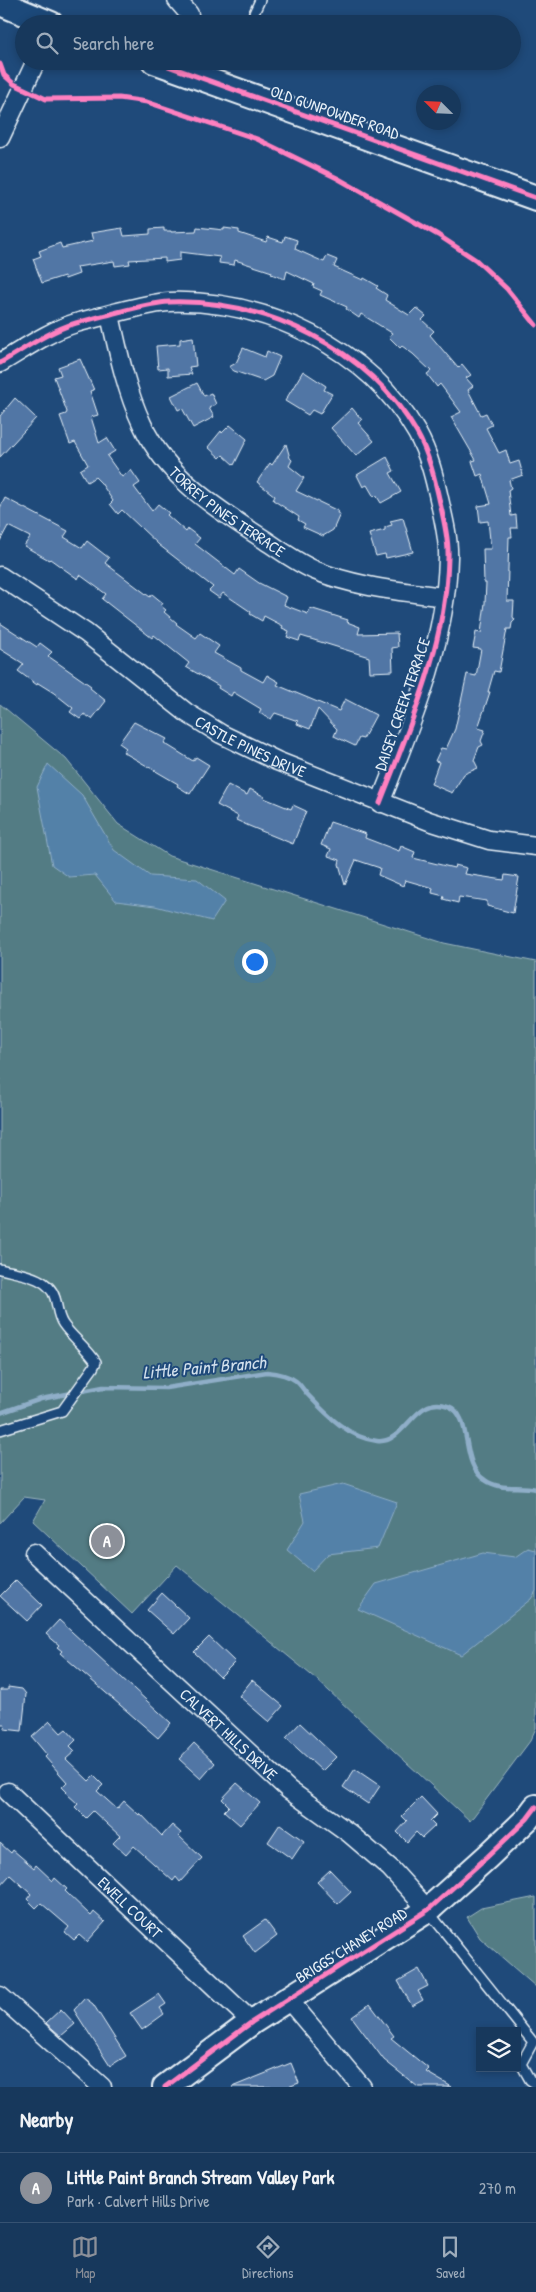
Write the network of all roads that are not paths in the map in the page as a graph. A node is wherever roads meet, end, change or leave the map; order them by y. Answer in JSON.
{"nodes":[{"id":1,"x":177,"y":0,"type":"edge"},
{"id":2,"x":260,"y":0,"type":"edge"},
{"id":3,"x":0,"y":3,"type":"edge"},
{"id":4,"x":29,"y":15,"type":"edge"},
{"id":5,"x":190,"y":15,"type":"edge"},
{"id":6,"x":254,"y":15,"type":"edge"},
{"id":7,"x":32,"y":70,"type":"edge"},
{"id":8,"x":179,"y":70,"type":"edge"},
{"id":9,"x":0,"y":138,"type":"edge"},
{"id":10,"x":536,"y":198,"type":"edge"},
{"id":11,"x":110,"y":315,"type":"junction"},
{"id":12,"x":0,"y":364,"type":"edge"},
{"id":13,"x":0,"y":576,"type":"edge"},
{"id":14,"x":444,"y":597,"type":"junction"},
{"id":15,"x":380,"y":803,"type":"junction"},
{"id":16,"x":536,"y":846,"type":"edge"},
{"id":17,"x":0,"y":1269,"type":"edge"},
{"id":18,"x":0,"y":1430,"type":"edge"},
{"id":19,"x":34,"y":1553,"type":"dead end"},
{"id":20,"x":8,"y":1792,"type":"dead end"},
{"id":21,"x":533,"y":1818,"type":"edge"},
{"id":22,"x":428,"y":1910,"type":"junction"},
{"id":23,"x":0,"y":1996,"type":"edge"},
{"id":24,"x":288,"y":1999,"type":"junction"},
{"id":25,"x":252,"y":2022,"type":"junction"},
{"id":26,"x":534,"y":2040,"type":"edge"},
{"id":27,"x":536,"y":2084,"type":"edge"},
{"id":28,"x":102,"y":2087,"type":"edge"},
{"id":29,"x":165,"y":2087,"type":"edge"},
{"id":30,"x":362,"y":2087,"type":"edge"}],
"edges":[{"from":1,"to":5,"type":"street"},
{"from":2,"to":6,"type":"lane"},
{"from":3,"to":4,"type":"main road"},
{"from":7,"to":9,"type":"street"},
{"from":8,"to":10,"type":"main road","name":"OLD GUNPOWDER ROAD"},
{"from":11,"to":12,"type":"street","name":"DAISEY CREEK TERRACE"},
{"from":11,"to":14,"type":"street","name":"TORREY PINES TERRACE"},
{"from":11,"to":14,"type":"street","name":"DAISEY CREEK TERRACE"},
{"from":13,"to":15,"type":"street","name":"CASTLE PINES DRIVE"},
{"from":14,"to":15,"type":"street","name":"DAISEY CREEK TERRACE"},
{"from":15,"to":16,"type":"street","name":"CASTLE PINES DRIVE"},
{"from":17,"to":18,"type":"lane"},
{"from":19,"to":22,"type":"street","name":"CALVERT HILLS DRIVE"},
{"from":20,"to":25,"type":"street","name":"EWELL COURT"},
{"from":21,"to":22,"type":"main road","name":"BRIGGS CHANEY ROAD"},
{"from":22,"to":24,"type":"main road","name":"BRIGGS CHANEY ROAD"},
{"from":22,"to":26,"type":"lane"},
{"from":23,"to":28,"type":"street"},
{"from":24,"to":25,"type":"main road","name":"BRIGGS CHANEY ROAD"},
{"from":24,"to":30,"type":"street"},
{"from":25,"to":29,"type":"main road","name":"BRIGGS CHANEY ROAD"},
{"from":26,"to":27,"type":"lane"}]}
